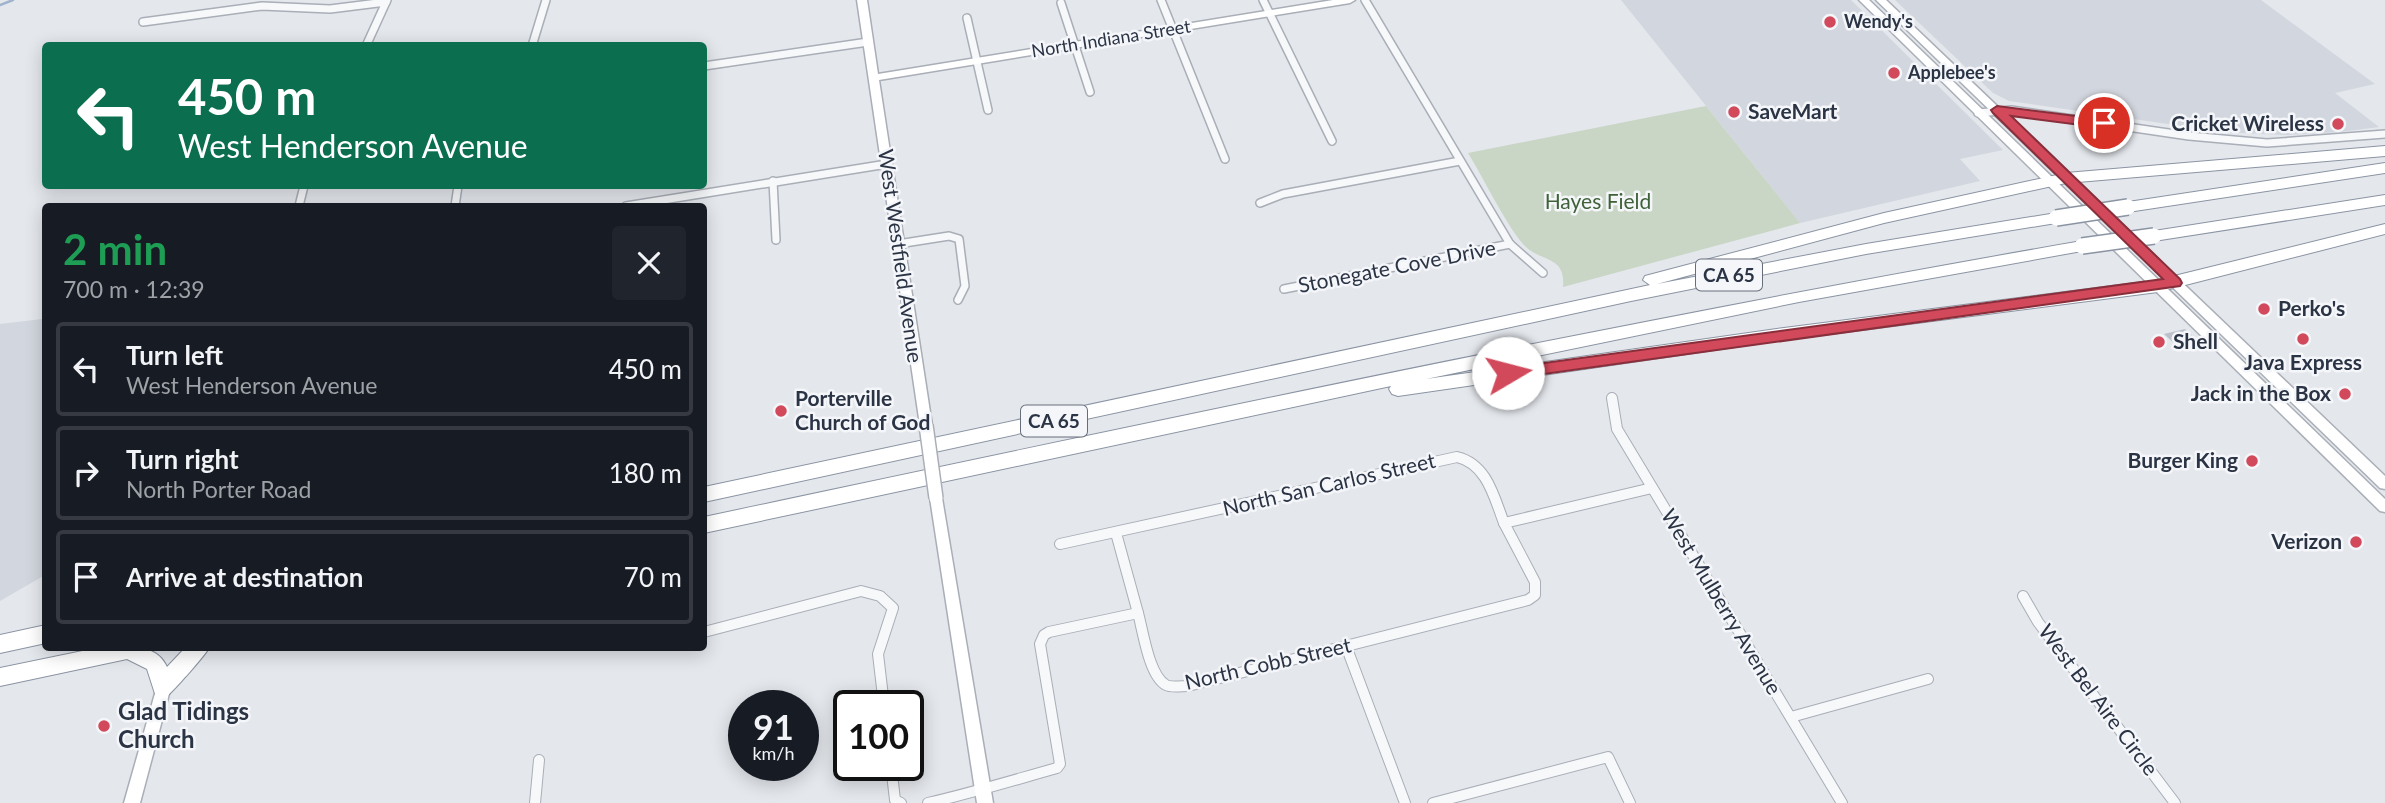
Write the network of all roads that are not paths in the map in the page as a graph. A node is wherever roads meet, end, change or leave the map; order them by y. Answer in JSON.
{"nodes":[{"id":1,"x":546,"y":0,"type":"edge"},
{"id":2,"x":862,"y":0,"type":"edge"},
{"id":3,"x":1161,"y":0,"type":"edge"},
{"id":4,"x":1262,"y":0,"type":"edge"},
{"id":5,"x":1350,"y":0,"type":"edge"},
{"id":6,"x":1365,"y":0,"type":"edge"},
{"id":7,"x":1864,"y":0,"type":"edge"},
{"id":8,"x":386,"y":1,"type":"edge"},
{"id":9,"x":1879,"y":1,"type":"edge"},
{"id":10,"x":1061,"y":3,"type":"dead end"},
{"id":11,"x":1269,"y":13,"type":"junction"},
{"id":12,"x":967,"y":18,"type":"dead end"},
{"id":13,"x":143,"y":22,"type":"dead end"},
{"id":14,"x":1891,"y":27,"type":"junction"},
{"id":15,"x":1172,"y":29,"type":"junction"},
{"id":16,"x":368,"y":42,"type":"edge"},
{"id":17,"x":533,"y":42,"type":"edge"},
{"id":18,"x":868,"y":42,"type":"junction"},
{"id":19,"x":1074,"y":45,"type":"junction"},
{"id":20,"x":976,"y":61,"type":"junction"},
{"id":21,"x":707,"y":66,"type":"edge"},
{"id":22,"x":873,"y":78,"type":"junction"},
{"id":23,"x":1973,"y":87,"type":"junction"},
{"id":24,"x":1090,"y":92,"type":"dead end"},
{"id":25,"x":988,"y":110,"type":"dead end"},
{"id":26,"x":1997,"y":110,"type":"junction"},
{"id":27,"x":1978,"y":113,"type":"junction"},
{"id":28,"x":2385,"y":134,"type":"edge"},
{"id":29,"x":1332,"y":141,"type":"dead end"},
{"id":30,"x":2385,"y":151,"type":"edge"},
{"id":31,"x":1225,"y":159,"type":"dead end"},
{"id":32,"x":1460,"y":161,"type":"junction"},
{"id":33,"x":887,"y":164,"type":"junction"},
{"id":34,"x":2385,"y":168,"type":"edge"},
{"id":35,"x":2058,"y":179,"type":"junction"},
{"id":36,"x":773,"y":181,"type":"junction"},
{"id":37,"x":2385,"y":200,"type":"edge"},
{"id":38,"x":663,"y":203,"type":"edge"},
{"id":39,"x":1260,"y":203,"type":"dead end"},
{"id":40,"x":2385,"y":229,"type":"edge"},
{"id":41,"x":776,"y":240,"type":"dead end"},
{"id":42,"x":898,"y":244,"type":"junction"},
{"id":43,"x":1510,"y":244,"type":"junction"},
{"id":44,"x":1543,"y":273,"type":"dead end"},
{"id":45,"x":2167,"y":284,"type":"junction"},
{"id":46,"x":1284,"y":289,"type":"dead end"},
{"id":47,"x":958,"y":300,"type":"dead end"},
{"id":48,"x":1404,"y":345,"type":"junction"},
{"id":49,"x":1612,"y":398,"type":"dead end"},
{"id":50,"x":2280,"y":405,"type":"junction"},
{"id":51,"x":1249,"y":408,"type":"junction"},
{"id":52,"x":2381,"y":480,"type":"edge"},
{"id":53,"x":1652,"y":488,"type":"junction"},
{"id":54,"x":707,"y":494,"type":"edge"},
{"id":55,"x":2385,"y":507,"type":"edge"},
{"id":56,"x":1504,"y":523,"type":"junction"},
{"id":57,"x":707,"y":524,"type":"edge"},
{"id":58,"x":1116,"y":533,"type":"junction"},
{"id":59,"x":1060,"y":544,"type":"dead end"},
{"id":60,"x":2023,"y":596,"type":"dead end"},
{"id":61,"x":1138,"y":613,"type":"junction"},
{"id":62,"x":707,"y":631,"type":"edge"},
{"id":63,"x":42,"y":635,"type":"edge"},
{"id":64,"x":0,"y":644,"type":"edge"},
{"id":65,"x":1346,"y":646,"type":"junction"},
{"id":66,"x":123,"y":651,"type":"edge"},
{"id":67,"x":136,"y":651,"type":"edge"},
{"id":68,"x":196,"y":651,"type":"edge"},
{"id":69,"x":0,"y":677,"type":"edge"},
{"id":70,"x":1928,"y":678,"type":"dead end"},
{"id":71,"x":163,"y":690,"type":"junction"},
{"id":72,"x":882,"y":690,"type":"edge"},
{"id":73,"x":1790,"y":717,"type":"junction"},
{"id":74,"x":539,"y":760,"type":"dead end"},
{"id":75,"x":893,"y":781,"type":"edge"},
{"id":76,"x":984,"y":797,"type":"edge"},
{"id":77,"x":132,"y":803,"type":"edge"},
{"id":78,"x":535,"y":803,"type":"edge"},
{"id":79,"x":901,"y":803,"type":"edge"},
{"id":80,"x":928,"y":803,"type":"edge"},
{"id":81,"x":1405,"y":803,"type":"edge"},
{"id":82,"x":1433,"y":803,"type":"edge"},
{"id":83,"x":1630,"y":803,"type":"edge"},
{"id":84,"x":1842,"y":803,"type":"edge"},
{"id":85,"x":2175,"y":803,"type":"edge"}],
"edges":[{"from":1,"to":17,"type":"street"},
{"from":2,"to":18,"type":"main road","name":"West Westfield Avenue"},
{"from":3,"to":15,"type":"street"},
{"from":4,"to":11,"type":"street"},
{"from":5,"to":11,"type":"main road","name":"North Indiana Street"},
{"from":6,"to":32,"type":"street"},
{"from":7,"to":14,"type":"main road"},
{"from":8,"to":13,"type":"street"},
{"from":8,"to":16,"type":"street"},
{"from":9,"to":23,"type":"main road"},
{"from":10,"to":19,"type":"street"},
{"from":11,"to":15,"type":"main road","name":"North Indiana Street"},
{"from":11,"to":29,"type":"street"},
{"from":12,"to":20,"type":"street"},
{"from":14,"to":23,"type":"main road"},
{"from":14,"to":27,"type":"main road"},
{"from":15,"to":19,"type":"main road","name":"North Indiana Street"},
{"from":15,"to":31,"type":"street"},
{"from":18,"to":21,"type":"street"},
{"from":18,"to":22,"type":"main road","name":"West Westfield Avenue"},
{"from":19,"to":20,"type":"main road","name":"North Indiana Street"},
{"from":19,"to":24,"type":"street"},
{"from":20,"to":22,"type":"main road","name":"North Indiana Street"},
{"from":20,"to":25,"type":"street"},
{"from":22,"to":33,"type":"main road","name":"West Westfield Avenue"},
{"from":23,"to":26,"type":"main road"},
{"from":26,"to":27,"type":"street"},
{"from":26,"to":28,"type":"street"},
{"from":26,"to":35,"type":"main road"},
{"from":27,"to":35,"type":"main road"},
{"from":30,"to":35,"type":"highway"},
{"from":32,"to":39,"type":"street"},
{"from":32,"to":43,"type":"street"},
{"from":33,"to":36,"type":"street"},
{"from":33,"to":42,"type":"main road","name":"West Westfield Avenue"},
{"from":34,"to":48,"type":"highway","number":"CA 65","bridge":true},
{"from":35,"to":45,"type":"main road"},
{"from":35,"to":45,"type":"main road"},
{"from":35,"to":48,"type":"highway"},
{"from":36,"to":38,"type":"street"},
{"from":36,"to":41,"type":"street"},
{"from":37,"to":51,"type":"highway","number":"CA 65","bridge":true},
{"from":40,"to":45,"type":"highway"},
{"from":42,"to":47,"type":"street"},
{"from":42,"to":76,"type":"main road","name":"West Westfield Avenue","bridge":true},
{"from":43,"to":44,"type":"street"},
{"from":43,"to":46,"type":"street","name":"Stonegate Cove Drive"},
{"from":45,"to":50,"type":"main road"},
{"from":45,"to":51,"type":"highway"},
{"from":45,"to":52,"type":"main road"},
{"from":48,"to":54,"type":"highway","number":"CA 65"},
{"from":49,"to":53,"type":"street","name":"West Mulberry Avenue"},
{"from":50,"to":52,"type":"main road"},
{"from":50,"to":55,"type":"main road"},
{"from":51,"to":57,"type":"highway","number":"CA 65"},
{"from":53,"to":56,"type":"street"},
{"from":53,"to":73,"type":"street","name":"West Mulberry Avenue"},
{"from":56,"to":58,"type":"street","name":"North San Carlos Street"},
{"from":56,"to":65,"type":"street","name":"North Cobb Street"},
{"from":58,"to":59,"type":"street","name":"North San Carlos Street"},
{"from":58,"to":61,"type":"street"},
{"from":60,"to":85,"type":"street","name":"West Bel Aire Circle"},
{"from":61,"to":65,"type":"street","name":"North Cobb Street"},
{"from":61,"to":76,"type":"street"},
{"from":62,"to":72,"type":"street"},
{"from":63,"to":64,"type":"highway"},
{"from":65,"to":81,"type":"street"},
{"from":66,"to":69,"type":"highway"},
{"from":67,"to":71,"type":"highway"},
{"from":68,"to":71,"type":"highway"},
{"from":70,"to":73,"type":"street"},
{"from":71,"to":77,"type":"street"},
{"from":73,"to":84,"type":"street","name":"West Mulberry Avenue"},
{"from":74,"to":78,"type":"street"},
{"from":75,"to":79,"type":"street"},
{"from":76,"to":80,"type":"street"},
{"from":82,"to":83,"type":"street"}]}
